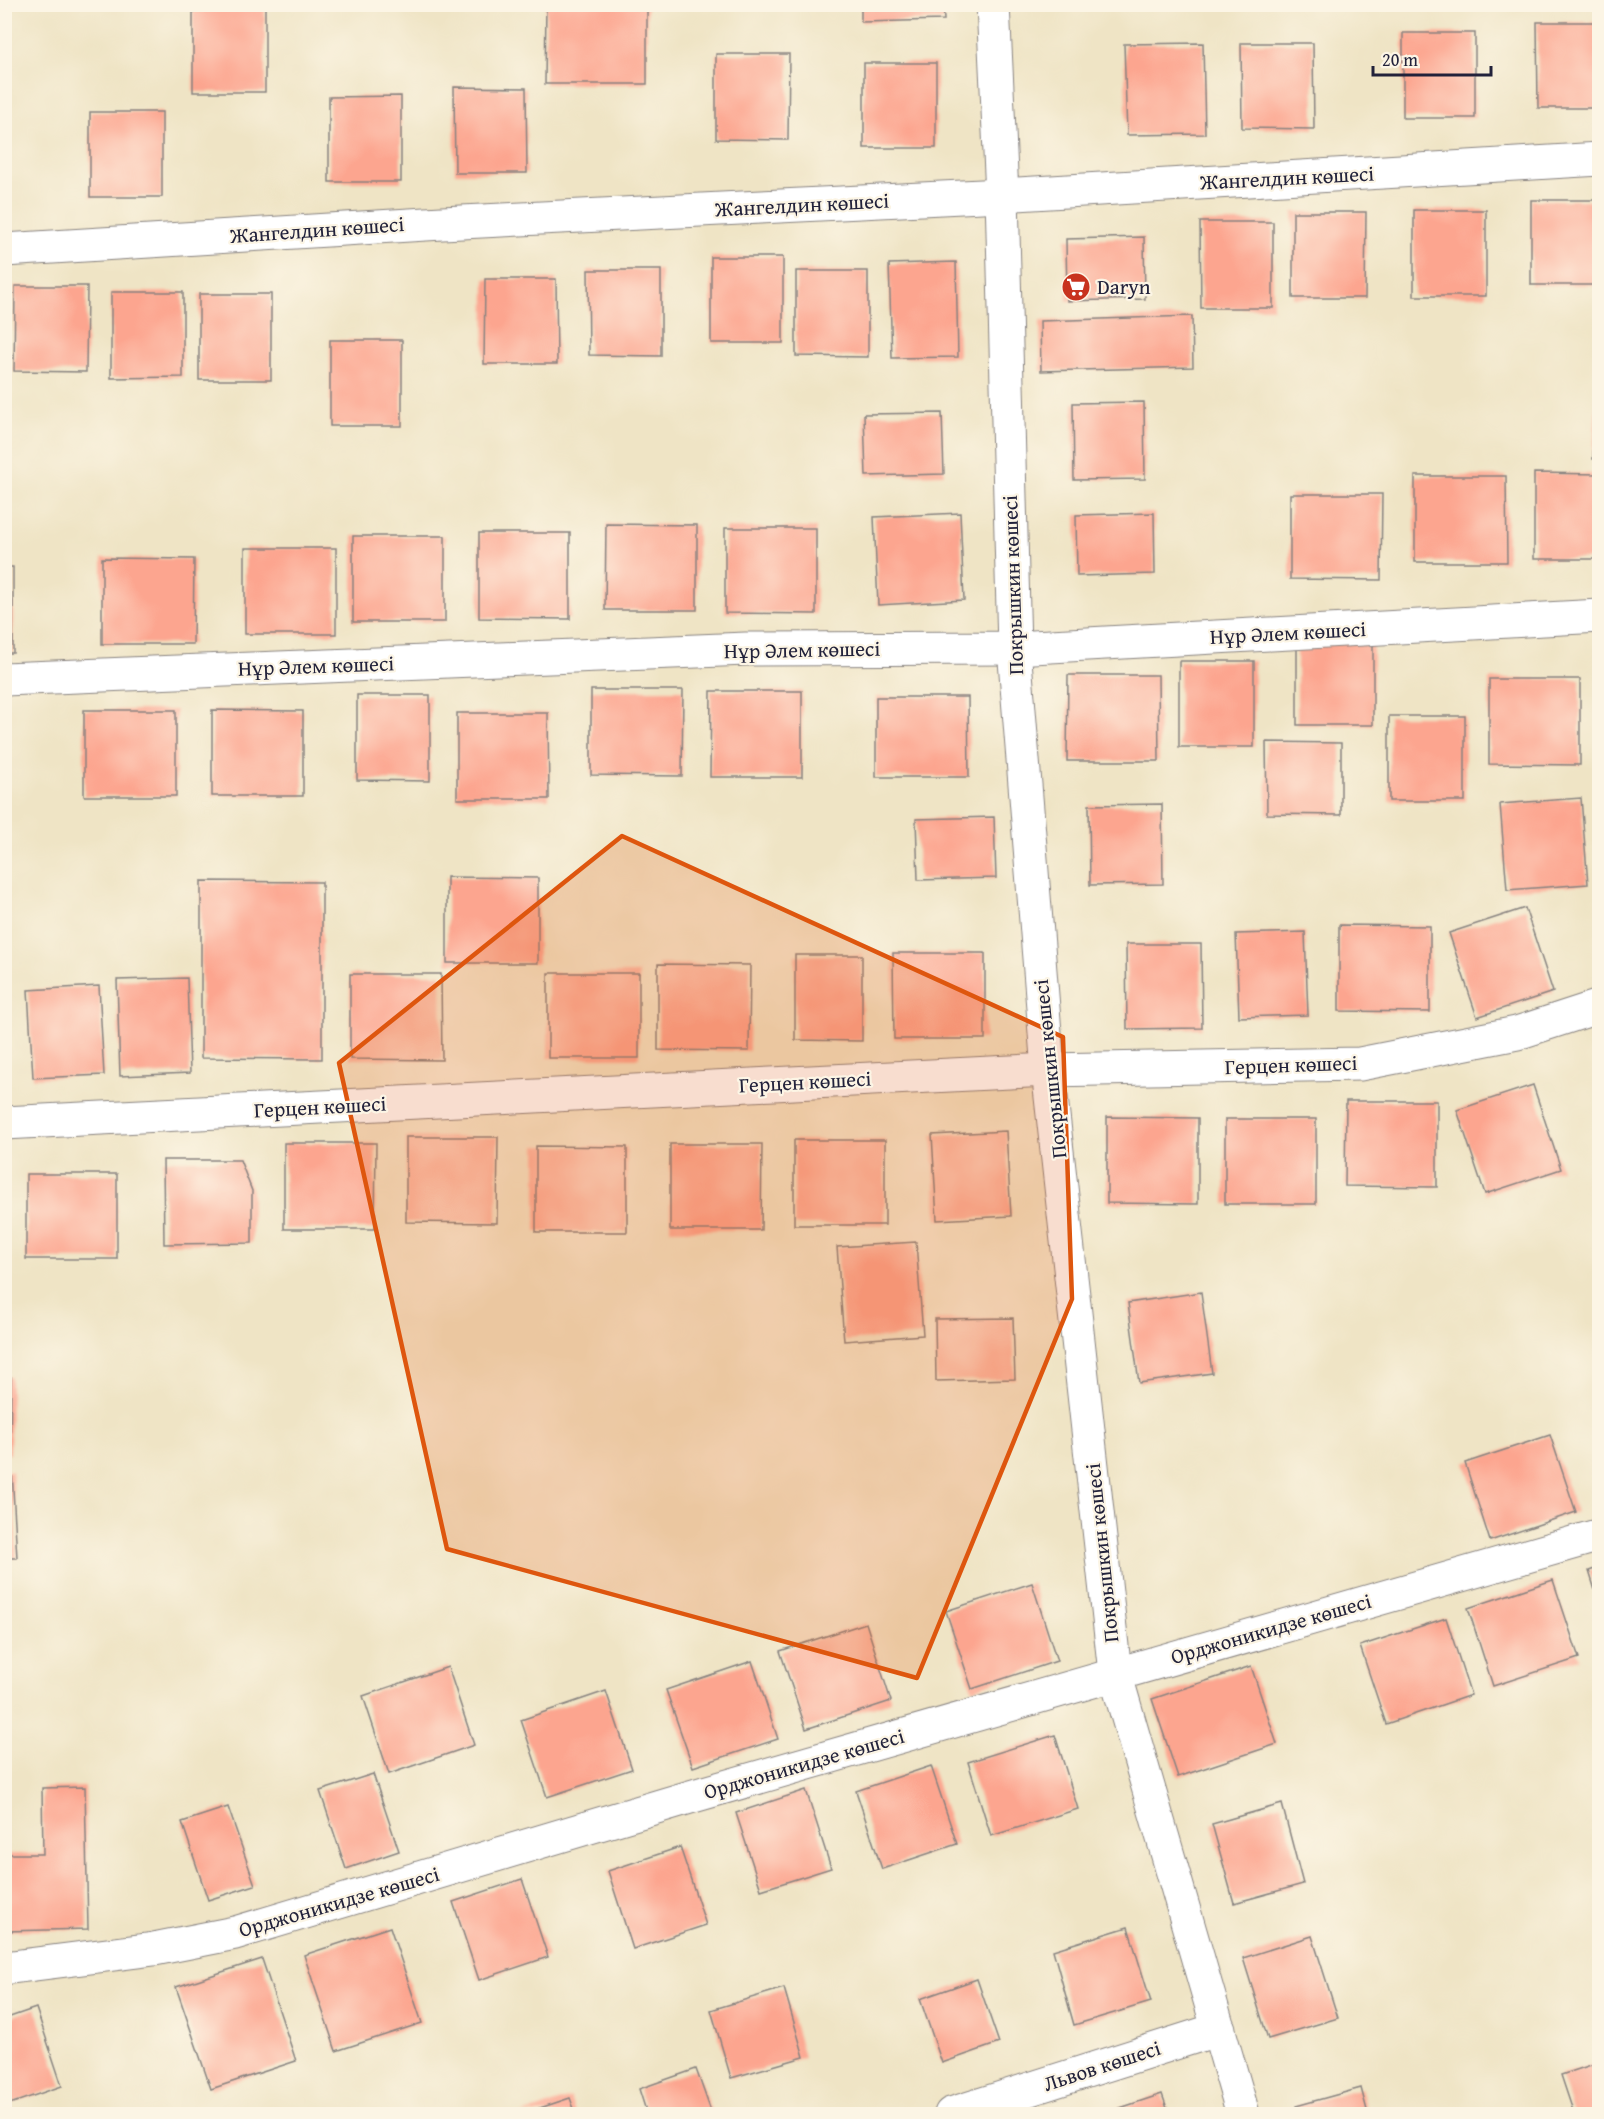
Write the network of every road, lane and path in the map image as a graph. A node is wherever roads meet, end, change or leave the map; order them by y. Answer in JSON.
{"nodes":[{"id":1,"x":993,"y":4,"type":"edge"},
{"id":2,"x":1599,"y":159,"type":"edge"},
{"id":3,"x":1002,"y":195,"type":"junction"},
{"id":4,"x":4,"y":250,"type":"edge"},
{"id":5,"x":1599,"y":616,"type":"edge"},
{"id":6,"x":1014,"y":648,"type":"junction"},
{"id":7,"x":4,"y":679,"type":"edge"},
{"id":8,"x":1599,"y":1006,"type":"edge"},
{"id":9,"x":1048,"y":1070,"type":"junction"},
{"id":10,"x":4,"y":1123,"type":"edge"},
{"id":11,"x":1599,"y":1535,"type":"edge"},
{"id":12,"x":1115,"y":1673,"type":"junction"},
{"id":13,"x":4,"y":1968,"type":"edge"},
{"id":14,"x":1219,"y":2029,"type":"junction"},
{"id":15,"x":951,"y":2115,"type":"edge"},
{"id":16,"x":1243,"y":2115,"type":"edge"}],
"edges":[{"from":1,"to":3,"type":"street","name":"Покрышкин көшесі"},
{"from":2,"to":3,"type":"street","name":"Жангелдин көшесі"},
{"from":3,"to":4,"type":"street","name":"Жангелдин көшесі"},
{"from":3,"to":6,"type":"street","name":"Покрышкин көшесі"},
{"from":5,"to":6,"type":"street","name":"Нұр Әлем көшесі"},
{"from":6,"to":7,"type":"street","name":"Нұр Әлем көшесі"},
{"from":6,"to":9,"type":"street","name":"Покрышкин көшесі"},
{"from":8,"to":9,"type":"street","name":"Герцен көшесі"},
{"from":9,"to":10,"type":"street","name":"Герцен көшесі"},
{"from":9,"to":12,"type":"street","name":"Покрышкин көшесі"},
{"from":11,"to":12,"type":"street","name":"Орджоникидзе көшесі"},
{"from":12,"to":13,"type":"street","name":"Орджоникидзе көшесі"},
{"from":12,"to":14,"type":"street","name":"Покрышкин көшесі"},
{"from":14,"to":15,"type":"street","name":"Львов көшесі"},
{"from":14,"to":16,"type":"street","name":"Покрышкин көшесі"}]}
